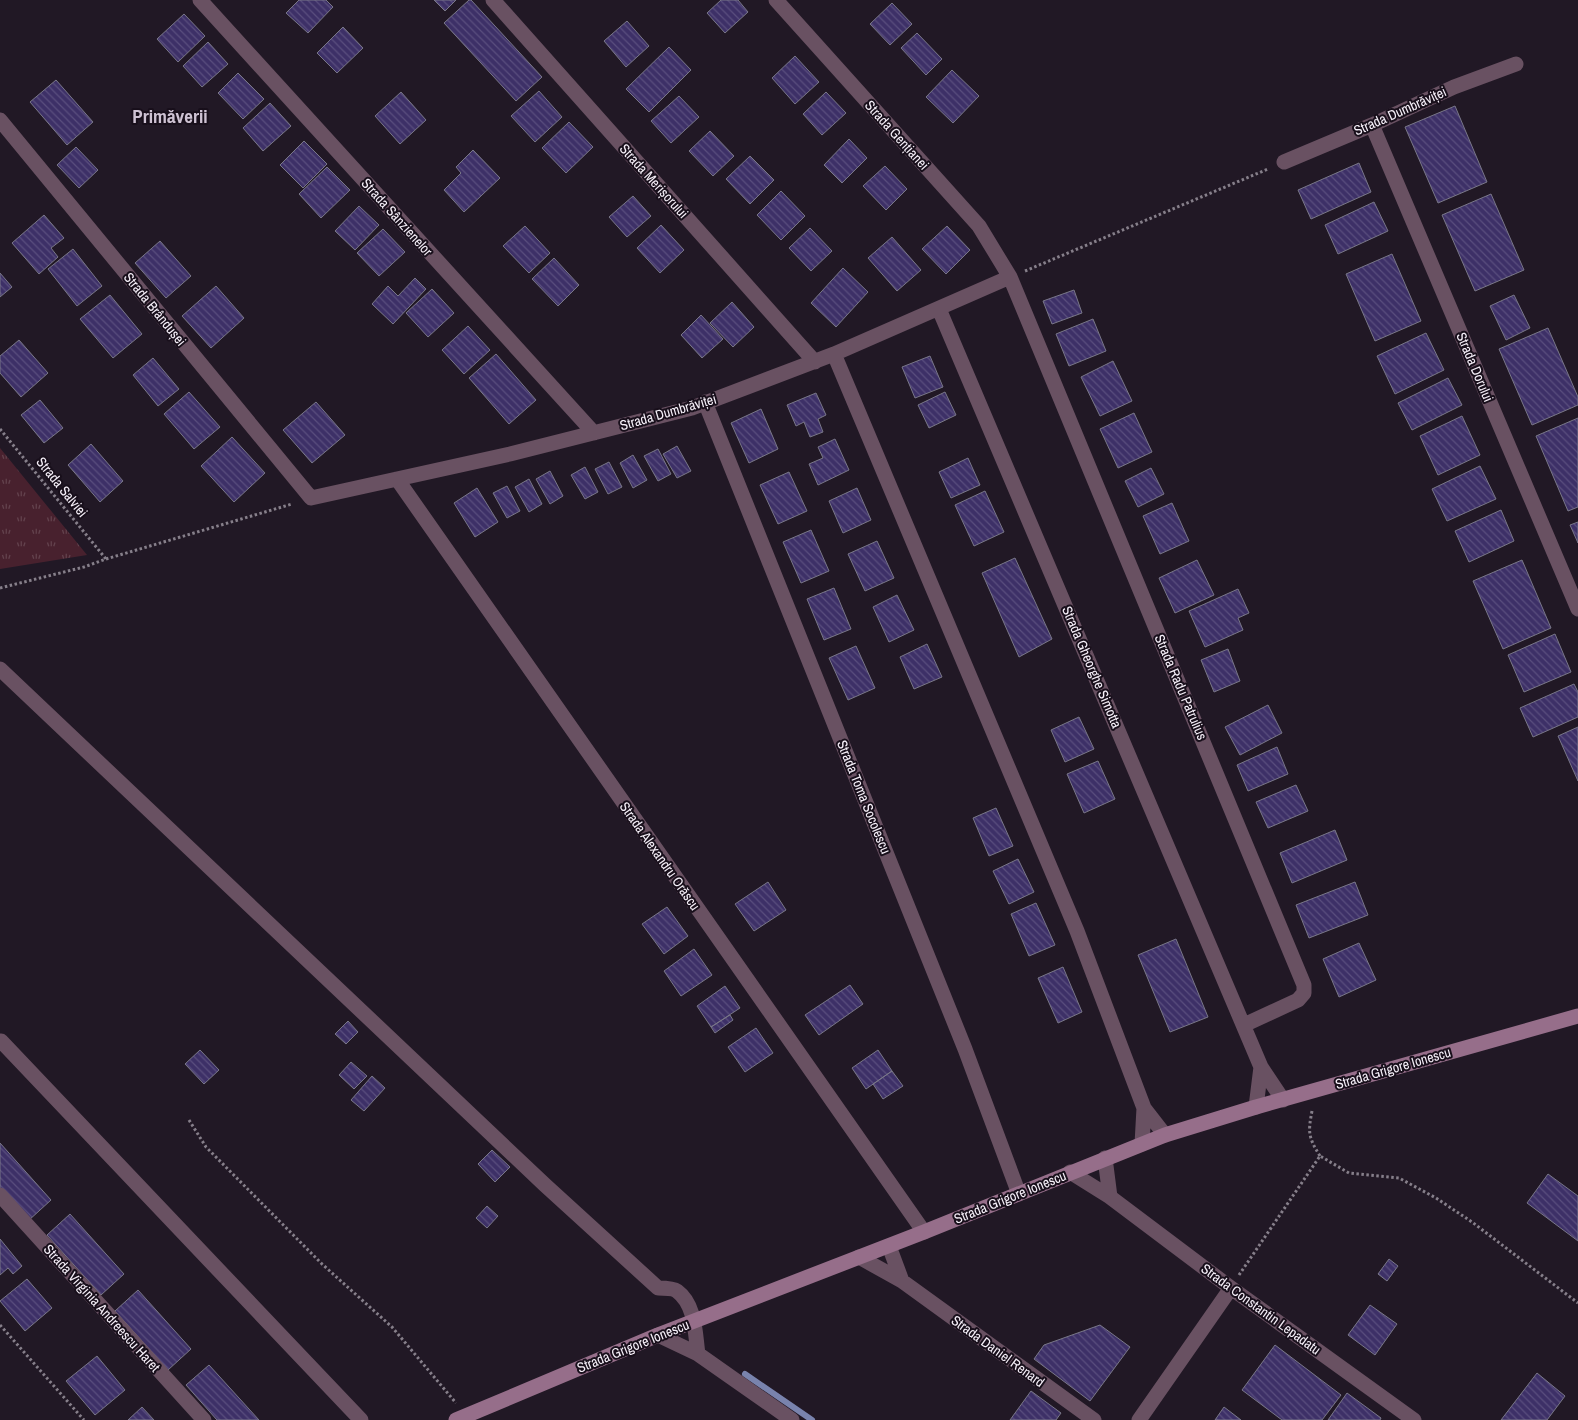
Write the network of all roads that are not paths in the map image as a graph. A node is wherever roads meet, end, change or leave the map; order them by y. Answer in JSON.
{"nodes":[{"id":1,"x":200,"y":0,"type":"edge"},
{"id":2,"x":494,"y":0,"type":"edge"},
{"id":3,"x":776,"y":0,"type":"edge"},
{"id":4,"x":1516,"y":64,"type":"dead end"},
{"id":5,"x":0,"y":120,"type":"edge"},
{"id":6,"x":1372,"y":125,"type":"junction"},
{"id":7,"x":1284,"y":162,"type":"road end"},
{"id":8,"x":1010,"y":277,"type":"junction"},
{"id":9,"x":939,"y":309,"type":"junction"},
{"id":10,"x":834,"y":354,"type":"junction"},
{"id":11,"x":816,"y":362,"type":"junction"},
{"id":12,"x":705,"y":402,"type":"junction"},
{"id":13,"x":594,"y":433,"type":"junction"},
{"id":14,"x":397,"y":479,"type":"junction"},
{"id":15,"x":311,"y":498,"type":"joint"},
{"id":16,"x":1578,"y":609,"type":"edge"},
{"id":17,"x":0,"y":669,"type":"edge"},
{"id":18,"x":1578,"y":1016,"type":"edge"},
{"id":19,"x":1244,"y":1025,"type":"junction"},
{"id":20,"x":1,"y":1041,"type":"edge"},
{"id":21,"x":1261,"y":1067,"type":"junction"},
{"id":22,"x":1283,"y":1100,"type":"junction"},
{"id":23,"x":1256,"y":1107,"type":"junction"},
{"id":24,"x":1144,"y":1108,"type":"junction"},
{"id":25,"x":1165,"y":1135,"type":"junction"},
{"id":26,"x":1142,"y":1144,"type":"junction"},
{"id":27,"x":1105,"y":1158,"type":"junction"},
{"id":28,"x":1070,"y":1172,"type":"junction"},
{"id":29,"x":1019,"y":1194,"type":"junction"},
{"id":30,"x":0,"y":1195,"type":"edge"},
{"id":31,"x":1110,"y":1197,"type":"junction"},
{"id":32,"x":924,"y":1232,"type":"junction"},
{"id":33,"x":890,"y":1246,"type":"junction"},
{"id":34,"x":859,"y":1258,"type":"junction"},
{"id":35,"x":902,"y":1282,"type":"junction"},
{"id":36,"x":1231,"y":1288,"type":"junction"},
{"id":37,"x":694,"y":1321,"type":"junction"},
{"id":38,"x":658,"y":1335,"type":"junction"},
{"id":39,"x":698,"y":1354,"type":"junction"},
{"id":40,"x":461,"y":1418,"type":"edge"},
{"id":41,"x":204,"y":1420,"type":"edge"},
{"id":42,"x":361,"y":1420,"type":"edge"},
{"id":43,"x":792,"y":1420,"type":"edge"},
{"id":44,"x":1094,"y":1420,"type":"edge"},
{"id":45,"x":1139,"y":1420,"type":"edge"},
{"id":46,"x":1414,"y":1420,"type":"edge"}],
"edges":[{"from":1,"to":13,"type":"street","name":"Strada Sânzienelor"},
{"from":2,"to":11,"type":"street","name":"Strada Merișorului"},
{"from":3,"to":8,"type":"street","name":"Strada Gențianei"},
{"from":4,"to":6,"type":"street","name":"Strada Dumbrăviței"},
{"from":5,"to":15,"type":"street","name":"Strada Brândușei"},
{"from":6,"to":7,"type":"street","name":"Strada Dumbrăviței"},
{"from":6,"to":16,"type":"street","name":"Strada Dorului"},
{"from":8,"to":9,"type":"street","name":"Strada Dumbrăviței"},
{"from":8,"to":19,"type":"street","name":"Strada Radu Patrulius"},
{"from":9,"to":10,"type":"street","name":"Strada Dumbrăviței"},
{"from":9,"to":19,"type":"street","name":"Strada Gheorghe Simotta"},
{"from":10,"to":11,"type":"street","name":"Strada Dumbrăviței"},
{"from":10,"to":24,"type":"street"},
{"from":11,"to":12,"type":"street","name":"Strada Dumbrăviței"},
{"from":12,"to":13,"type":"street","name":"Strada Dumbrăviței"},
{"from":12,"to":29,"type":"street","name":"Strada Toma Socolescu"},
{"from":13,"to":14,"type":"street","name":"Strada Dumbrăviței"},
{"from":14,"to":15,"type":"street","name":"Strada Dumbrăviței"},
{"from":14,"to":32,"type":"street","name":"Strada Alexandru Orăscu"},
{"from":17,"to":37,"type":"street"},
{"from":18,"to":22,"type":"main road","name":"Strada Grigore Ionescu"},
{"from":19,"to":21,"type":"street"},
{"from":20,"to":42,"type":"street"},
{"from":21,"to":22,"type":"street"},
{"from":21,"to":23,"type":"street"},
{"from":22,"to":23,"type":"main road","name":"Strada Grigore Ionescu"},
{"from":23,"to":25,"type":"main road","name":"Strada Grigore Ionescu"},
{"from":24,"to":25,"type":"street"},
{"from":24,"to":26,"type":"street"},
{"from":25,"to":26,"type":"main road","name":"Strada Grigore Ionescu"},
{"from":26,"to":27,"type":"main road","name":"Strada Grigore Ionescu"},
{"from":27,"to":28,"type":"main road","name":"Strada Grigore Ionescu"},
{"from":27,"to":31,"type":"street"},
{"from":28,"to":29,"type":"main road","name":"Strada Grigore Ionescu"},
{"from":28,"to":31,"type":"street","name":"Strada Constantin Lepadatu"},
{"from":29,"to":32,"type":"main road","name":"Strada Grigore Ionescu"},
{"from":30,"to":41,"type":"street","name":"Strada Virginia Andreescu Haret"},
{"from":31,"to":36,"type":"street","name":"Strada Constantin Lepadatu"},
{"from":32,"to":33,"type":"main road","name":"Strada Grigore Ionescu"},
{"from":33,"to":34,"type":"main road","name":"Strada Grigore Ionescu"},
{"from":33,"to":35,"type":"street"},
{"from":34,"to":35,"type":"street","name":"Strada Daniel Renard"},
{"from":34,"to":37,"type":"main road","name":"Strada Grigore Ionescu"},
{"from":35,"to":44,"type":"street","name":"Strada Daniel Renard"},
{"from":36,"to":45,"type":"street"},
{"from":36,"to":46,"type":"street","name":"Strada Constantin Lepadatu"},
{"from":37,"to":38,"type":"main road","name":"Strada Grigore Ionescu"},
{"from":37,"to":39,"type":"street"},
{"from":38,"to":39,"type":"street"},
{"from":38,"to":40,"type":"main road","name":"Strada Grigore Ionescu"},
{"from":39,"to":43,"type":"street"}]}
